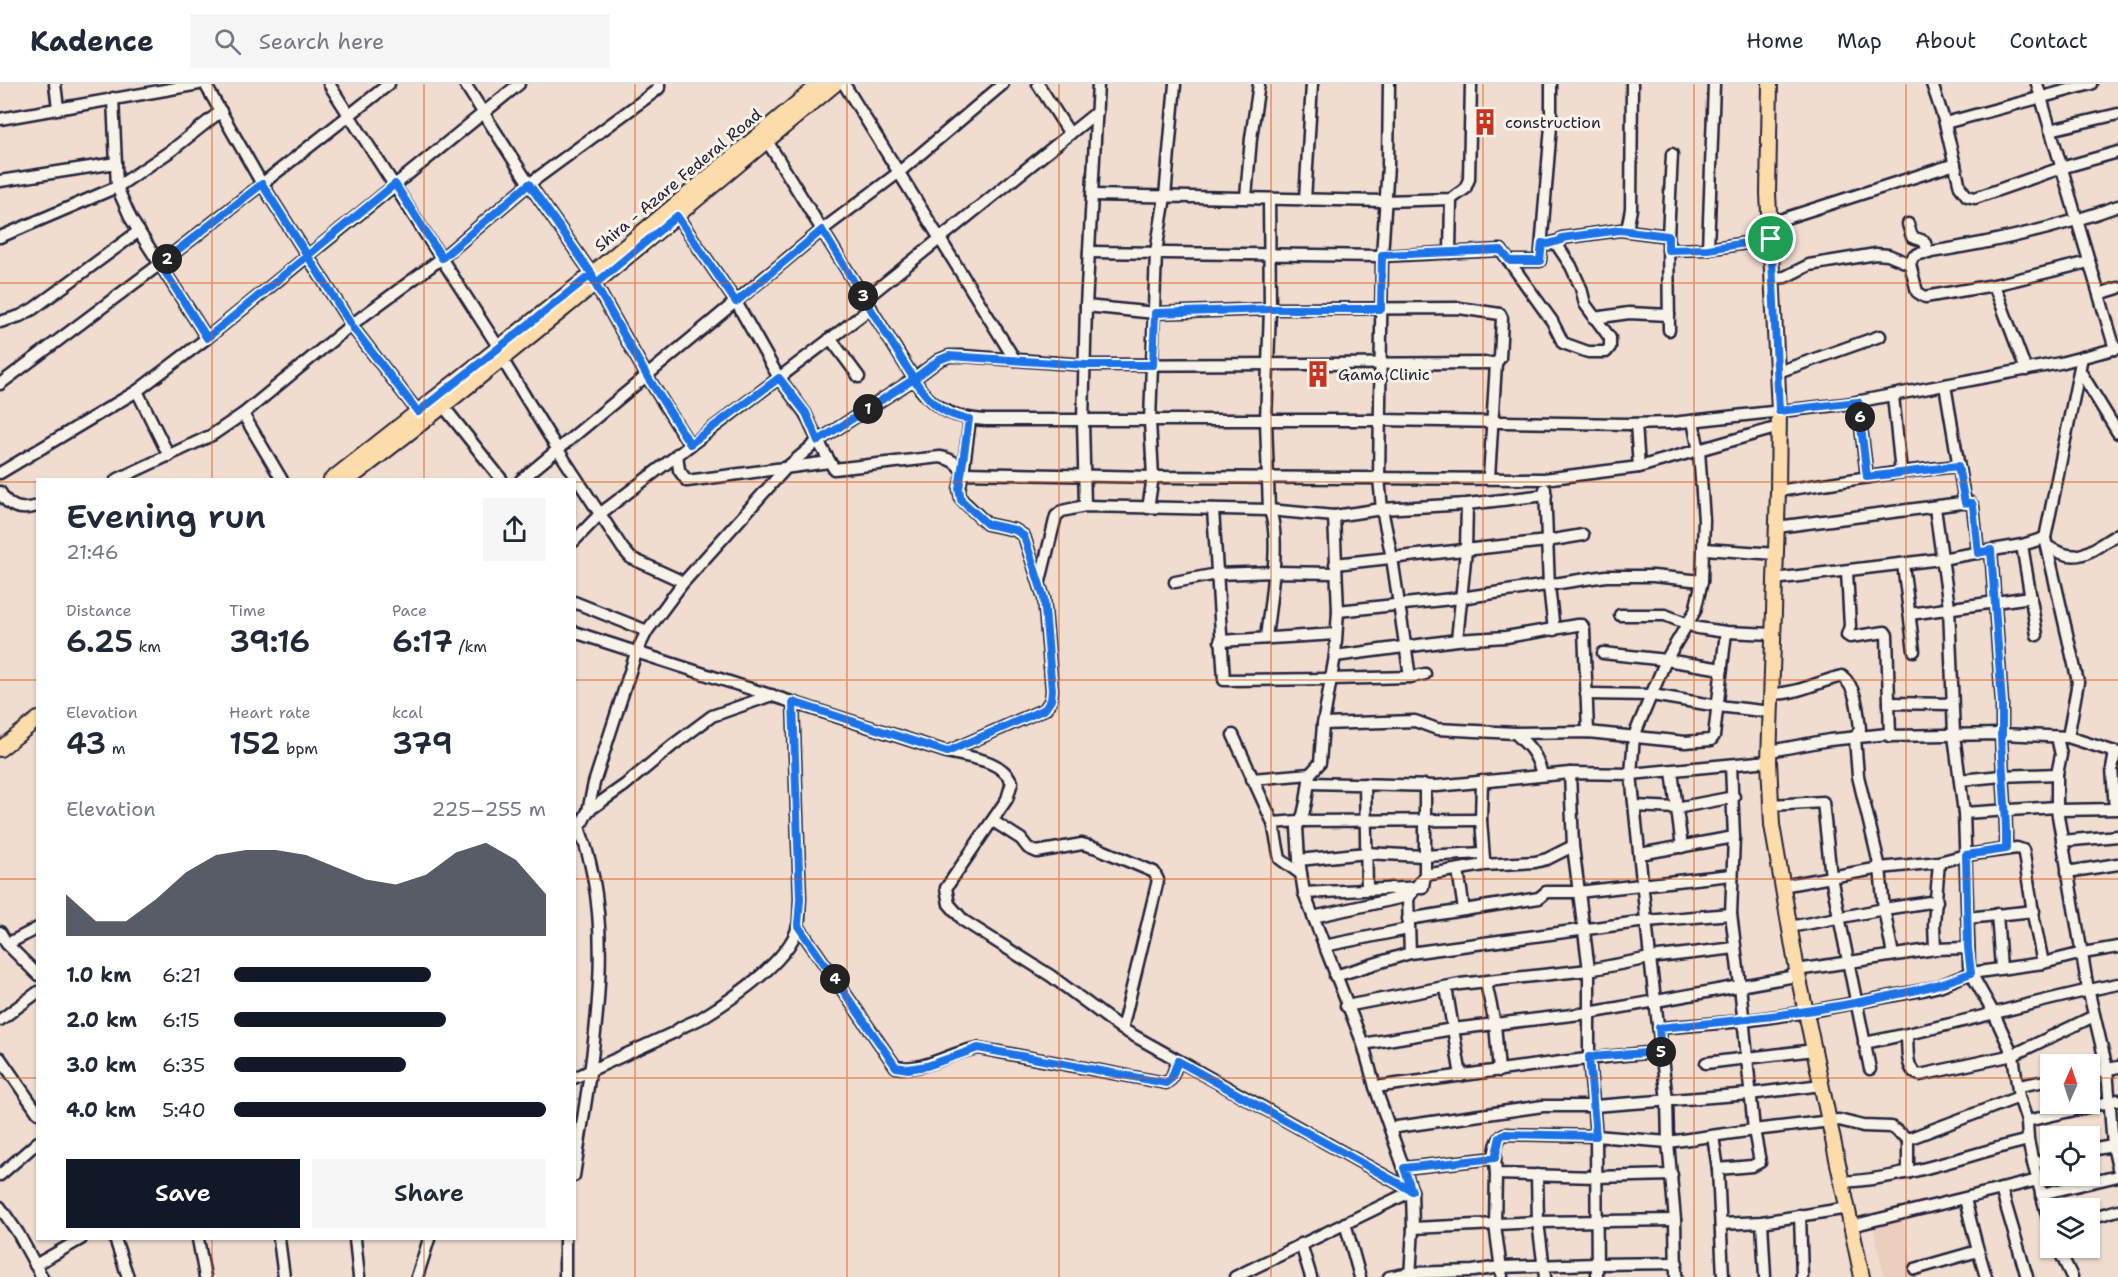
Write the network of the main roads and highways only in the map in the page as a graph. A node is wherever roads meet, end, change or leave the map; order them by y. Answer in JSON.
{"nodes":[{"id":1,"x":835,"y":84,"type":"edge"},
{"id":2,"x":1770,"y":84,"type":"edge"},
{"id":3,"x":815,"y":86,"type":"edge"},
{"id":4,"x":593,"y":279,"type":"junction"},
{"id":5,"x":500,"y":353,"type":"junction"},
{"id":6,"x":334,"y":478,"type":"edge"},
{"id":7,"x":351,"y":478,"type":"edge"},
{"id":8,"x":36,"y":721,"type":"edge"},
{"id":9,"x":0,"y":749,"type":"edge"},
{"id":10,"x":1862,"y":1277,"type":"edge"}],
"edges":[{"from":1,"to":4,"type":"main road","name":"Shira - Azare Federal Road"},
{"from":2,"to":10,"type":"main road"},
{"from":3,"to":4,"type":"main road","name":"Shira - Azare Federal Road"},
{"from":4,"to":5,"type":"main road","name":"Shira - Azare Federal Road"},
{"from":5,"to":6,"type":"main road","name":"Shira - Azare Federal Road"},
{"from":5,"to":7,"type":"main road","name":"Shira - Azare Federal Road"},
{"from":8,"to":9,"type":"main road"}]}
